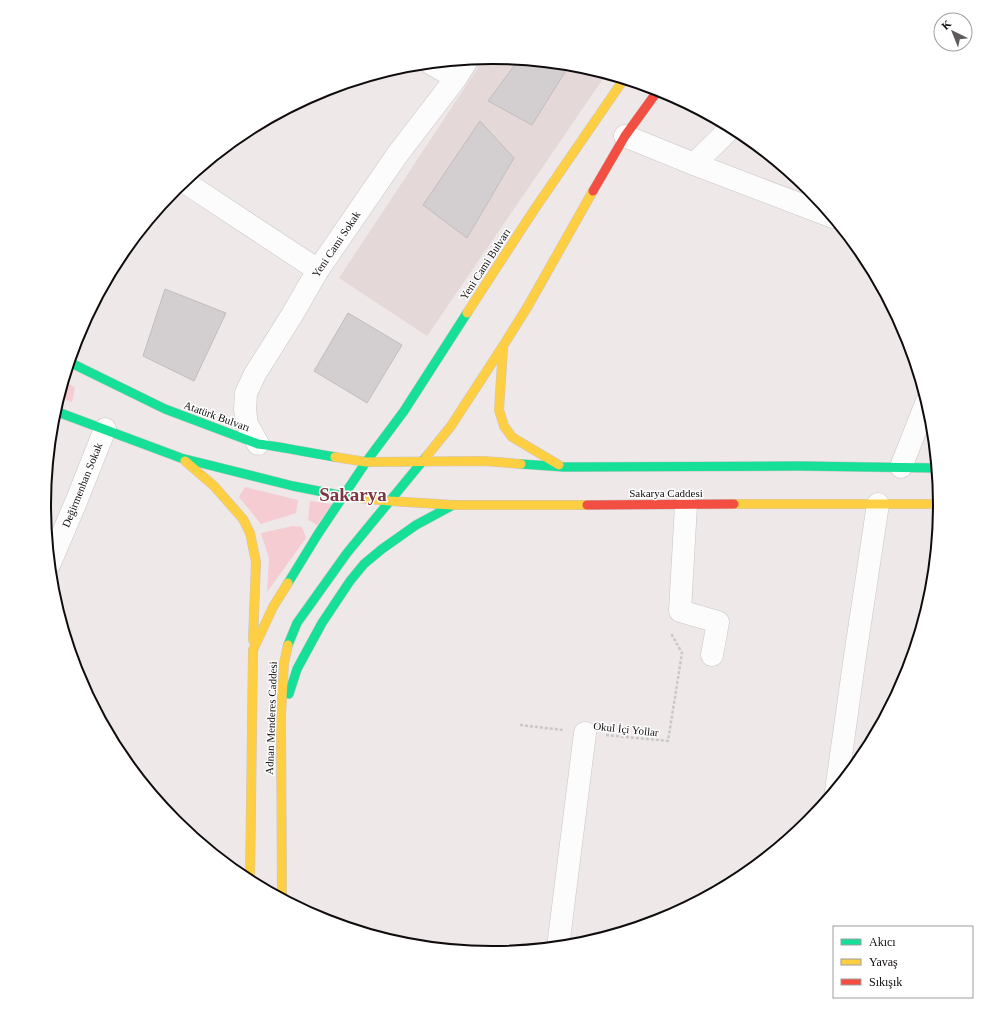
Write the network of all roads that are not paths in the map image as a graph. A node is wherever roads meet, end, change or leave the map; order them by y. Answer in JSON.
{"nodes":[{"id":1,"x":465,"y":64,"type":"edge"},
{"id":2,"x":437,"y":67,"type":"edge"},
{"id":3,"x":456,"y":78,"type":"junction"},
{"id":4,"x":621,"y":83,"type":"edge"},
{"id":5,"x":655,"y":95,"type":"edge"},
{"id":6,"x":727,"y":132,"type":"edge"},
{"id":7,"x":625,"y":136,"type":"junction"},
{"id":8,"x":694,"y":164,"type":"junction"},
{"id":9,"x":188,"y":185,"type":"edge"},
{"id":10,"x":823,"y":213,"type":"edge"},
{"id":11,"x":318,"y":270,"type":"junction"},
{"id":12,"x":503,"y":346,"type":"junction"},
{"id":13,"x":74,"y":364,"type":"edge"},
{"id":14,"x":924,"y":410,"type":"edge"},
{"id":15,"x":60,"y":413,"type":"edge"},
{"id":16,"x":395,"y":424,"type":"junction"},
{"id":17,"x":106,"y":429,"type":"junction"},
{"id":18,"x":371,"y":440,"type":"dead end"},
{"id":19,"x":258,"y":444,"type":"junction"},
{"id":20,"x":352,"y":450,"type":"dead end"},
{"id":21,"x":328,"y":456,"type":"junction"},
{"id":22,"x":181,"y":458,"type":"junction"},
{"id":23,"x":366,"y":462,"type":"junction"},
{"id":24,"x":422,"y":462,"type":"junction"},
{"id":25,"x":564,"y":467,"type":"junction"},
{"id":26,"x":901,"y":467,"type":"junction"},
{"id":27,"x":932,"y":468,"type":"edge"},
{"id":28,"x":344,"y":496,"type":"junction"},
{"id":29,"x":390,"y":501,"type":"junction"},
{"id":30,"x":878,"y":504,"type":"junction"},
{"id":31,"x":934,"y":504,"type":"edge"},
{"id":32,"x":453,"y":505,"type":"junction"},
{"id":33,"x":686,"y":505,"type":"junction"},
{"id":34,"x":54,"y":554,"type":"edge"},
{"id":35,"x":253,"y":650,"type":"junction"},
{"id":36,"x":712,"y":655,"type":"dead end"},
{"id":37,"x":281,"y":716,"type":"junction"},
{"id":38,"x":585,"y":733,"type":"road end"},
{"id":39,"x":837,"y":781,"type":"edge"},
{"id":40,"x":250,"y":874,"type":"edge"},
{"id":41,"x":282,"y":893,"type":"edge"},
{"id":42,"x":559,"y":942,"type":"edge"}],
"edges":[{"from":1,"to":3,"type":"street","name":"Yeni Cami Sokak"},
{"from":2,"to":3,"type":"street"},
{"from":3,"to":11,"type":"street","name":"Yeni Cami Sokak"},
{"from":4,"to":16,"type":"main road","name":"Yeni Cami Bulvarı"},
{"from":5,"to":7,"type":"main road"},
{"from":6,"to":8,"type":"street"},
{"from":7,"to":8,"type":"street"},
{"from":7,"to":12,"type":"main road"},
{"from":8,"to":10,"type":"street"},
{"from":9,"to":11,"type":"street"},
{"from":11,"to":19,"type":"street","name":"Yeni Cami Sokak"},
{"from":12,"to":24,"type":"main road"},
{"from":12,"to":25,"type":"main road"},
{"from":13,"to":19,"type":"main road","name":"Atatürk Bulvarı"},
{"from":14,"to":26,"type":"street"},
{"from":15,"to":17,"type":"main road"},
{"from":16,"to":18,"type":"main road"},
{"from":16,"to":23,"type":"main road","name":"Yeni Cami Bulvarı"},
{"from":17,"to":22,"type":"main road"},
{"from":17,"to":34,"type":"street","name":"Değirmenhan Sokak"},
{"from":19,"to":21,"type":"main road","name":"Atatürk Bulvarı"},
{"from":20,"to":21,"type":"main road"},
{"from":21,"to":23,"type":"main road","name":"Atatürk Bulvarı"},
{"from":22,"to":28,"type":"main road"},
{"from":22,"to":35,"type":"main road"},
{"from":23,"to":24,"type":"main road","name":"Atatürk Bulvarı"},
{"from":23,"to":28,"type":"main road","name":"Yeni Cami Bulvarı"},
{"from":24,"to":25,"type":"main road"},
{"from":24,"to":29,"type":"main road","name":"Adnan Menderes Caddesi"},
{"from":25,"to":26,"type":"main road"},
{"from":26,"to":27,"type":"main road"},
{"from":28,"to":29,"type":"main road","name":"Sakarya Caddesi"},
{"from":28,"to":35,"type":"main road","name":"Adnan Menderes Caddesi"},
{"from":29,"to":32,"type":"main road","name":"Sakarya Caddesi"},
{"from":29,"to":37,"type":"main road","name":"Adnan Menderes Caddesi"},
{"from":30,"to":31,"type":"main road","name":"Sakarya Caddesi"},
{"from":30,"to":33,"type":"main road","name":"Sakarya Caddesi"},
{"from":30,"to":39,"type":"street"},
{"from":32,"to":33,"type":"main road","name":"Sakarya Caddesi"},
{"from":32,"to":37,"type":"main road"},
{"from":33,"to":36,"type":"street"},
{"from":35,"to":40,"type":"main road","name":"Adnan Menderes Caddesi"},
{"from":37,"to":41,"type":"main road","name":"Adnan Menderes Caddesi"},
{"from":38,"to":42,"type":"street"}]}
